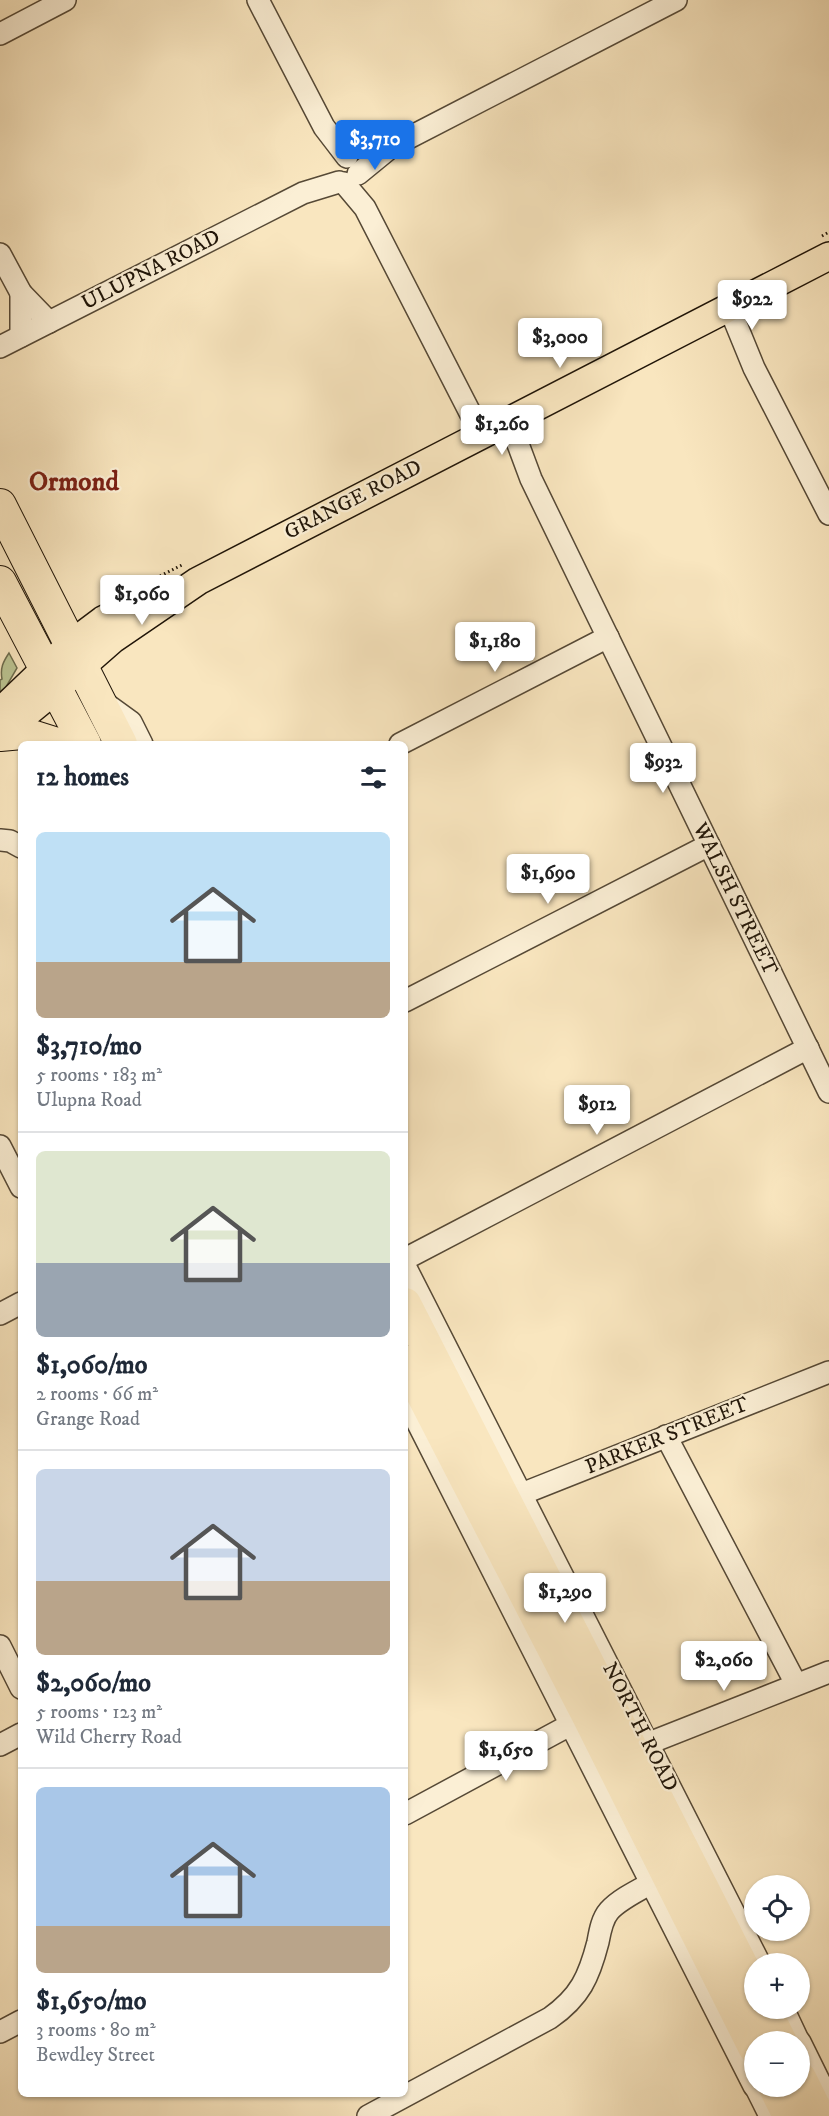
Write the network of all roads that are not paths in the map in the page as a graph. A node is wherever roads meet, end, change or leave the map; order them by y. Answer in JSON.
{"nodes":[{"id":1,"x":65,"y":0,"type":"edge"},
{"id":2,"x":258,"y":0,"type":"edge"},
{"id":3,"x":676,"y":0,"type":"edge"},
{"id":4,"x":0,"y":34,"type":"edge"},
{"id":5,"x":345,"y":170,"type":"junction"},
{"id":6,"x":0,"y":254,"type":"edge"},
{"id":7,"x":829,"y":256,"type":"edge"},
{"id":8,"x":21,"y":292,"type":"junction"},
{"id":9,"x":724,"y":310,"type":"junction"},
{"id":10,"x":49,"y":322,"type":"junction"},
{"id":11,"x":21,"y":336,"type":"junction"},
{"id":12,"x":0,"y":347,"type":"edge"},
{"id":13,"x":496,"y":427,"type":"junction"},
{"id":14,"x":0,"y":504,"type":"edge"},
{"id":15,"x":829,"y":514,"type":"edge"},
{"id":16,"x":31,"y":566,"type":"junction"},
{"id":17,"x":2,"y":592,"type":"edge"},
{"id":18,"x":608,"y":637,"type":"junction"},
{"id":19,"x":77,"y":655,"type":"junction"},
{"id":20,"x":50,"y":679,"type":"junction"},
{"id":21,"x":99,"y":699,"type":"junction"},
{"id":22,"x":0,"y":712,"type":"edge"},
{"id":23,"x":0,"y":735,"type":"edge"},
{"id":24,"x":47,"y":741,"type":"edge"},
{"id":25,"x":83,"y":741,"type":"edge"},
{"id":26,"x":120,"y":741,"type":"edge"},
{"id":27,"x":140,"y":741,"type":"edge"},
{"id":28,"x":406,"y":741,"type":"edge"},
{"id":29,"x":0,"y":840,"type":"edge"},
{"id":30,"x":18,"y":845,"type":"edge"},
{"id":31,"x":709,"y":845,"type":"junction"},
{"id":32,"x":408,"y":999,"type":"edge"},
{"id":33,"x":807,"y":1048,"type":"junction"},
{"id":34,"x":829,"y":1092,"type":"edge"},
{"id":35,"x":0,"y":1146,"type":"edge"},
{"id":36,"x":18,"y":1181,"type":"edge"},
{"id":37,"x":408,"y":1257,"type":"edge"},
{"id":38,"x":408,"y":1273,"type":"edge"},
{"id":39,"x":18,"y":1305,"type":"edge"},
{"id":40,"x":408,"y":1310,"type":"edge"},
{"id":41,"x":0,"y":1314,"type":"edge"},
{"id":42,"x":408,"y":1365,"type":"edge"},
{"id":43,"x":829,"y":1372,"type":"edge"},
{"id":44,"x":408,"y":1404,"type":"edge"},
{"id":45,"x":666,"y":1436,"type":"junction"},
{"id":46,"x":503,"y":1502,"type":"junction"},
{"id":47,"x":0,"y":1646,"type":"edge"},
{"id":48,"x":829,"y":1672,"type":"edge"},
{"id":49,"x":18,"y":1682,"type":"edge"},
{"id":50,"x":796,"y":1684,"type":"junction"},
{"id":51,"x":579,"y":1721,"type":"junction"},
{"id":52,"x":18,"y":1736,"type":"edge"},
{"id":53,"x":0,"y":1745,"type":"edge"},
{"id":54,"x":640,"y":1747,"type":"junction"},
{"id":55,"x":408,"y":1812,"type":"edge"},
{"id":56,"x":670,"y":1873,"type":"junction"},
{"id":57,"x":754,"y":1953,"type":"edge"},
{"id":58,"x":744,"y":1975,"type":"edge"},
{"id":59,"x":18,"y":2023,"type":"edge"},
{"id":60,"x":746,"y":2031,"type":"edge"},
{"id":61,"x":0,"y":2032,"type":"edge"},
{"id":62,"x":744,"y":2058,"type":"edge"},
{"id":63,"x":810,"y":2064,"type":"edge"},
{"id":64,"x":408,"y":2095,"type":"edge"},
{"id":65,"x":404,"y":2097,"type":"edge"},
{"id":66,"x":760,"y":2097,"type":"edge"},
{"id":67,"x":780,"y":2097,"type":"edge"},
{"id":68,"x":810,"y":2097,"type":"edge"},
{"id":69,"x":829,"y":2101,"type":"edge"},
{"id":70,"x":368,"y":2116,"type":"edge"},
{"id":71,"x":770,"y":2116,"type":"edge"},
{"id":72,"x":789,"y":2116,"type":"edge"},
{"id":73,"x":819,"y":2116,"type":"edge"}],
"edges":[{"from":1,"to":4,"type":"street"},
{"from":2,"to":5,"type":"street","name":"WALSH STREET"},
{"from":3,"to":5,"type":"street","name":"ULUPNA ROAD"},
{"from":5,"to":10,"type":"street","name":"ULUPNA ROAD"},
{"from":5,"to":13,"type":"street","name":"WALSH STREET"},
{"from":6,"to":8,"type":"street"},
{"from":7,"to":9,"type":"main road","name":"GRANGE ROAD"},
{"from":8,"to":10,"type":"street"},
{"from":8,"to":11,"type":"street"},
{"from":9,"to":13,"type":"main road","name":"GRANGE ROAD"},
{"from":9,"to":15,"type":"street"},
{"from":10,"to":11,"type":"street","name":"ULUPNA ROAD"},
{"from":11,"to":12,"type":"street","name":"ULUPNA ROAD"},
{"from":13,"to":18,"type":"street","name":"WALSH STREET"},
{"from":13,"to":19,"type":"main road","name":"GRANGE ROAD"},
{"from":14,"to":16,"type":"highway"},
{"from":16,"to":17,"type":"highway"},
{"from":16,"to":19,"type":"highway"},
{"from":17,"to":20,"type":"highway"},
{"from":18,"to":28,"type":"street"},
{"from":18,"to":31,"type":"street","name":"WALSH STREET"},
{"from":19,"to":20,"type":"main road","name":"GRANGE ROAD"},
{"from":19,"to":21,"type":"highway"},
{"from":20,"to":22,"type":"main road"},
{"from":20,"to":23,"type":"main road"},
{"from":20,"to":25,"type":"highway"},
{"from":21,"to":26,"type":"highway"},
{"from":21,"to":27,"type":"street"},
{"from":23,"to":24,"type":"highway"},
{"from":29,"to":30,"type":"street"},
{"from":31,"to":32,"type":"street"},
{"from":31,"to":33,"type":"street","name":"WALSH STREET"},
{"from":33,"to":34,"type":"street","name":"WALSH STREET"},
{"from":33,"to":37,"type":"street"},
{"from":35,"to":36,"type":"street"},
{"from":38,"to":46,"type":"street","name":"NORTH ROAD"},
{"from":39,"to":41,"type":"street"},
{"from":40,"to":46,"type":"highway","name":"NORTH ROAD"},
{"from":42,"to":46,"type":"highway","name":"NORTH ROAD"},
{"from":43,"to":45,"type":"street","name":"PARKER STREET"},
{"from":44,"to":51,"type":"street","name":"NORTH ROAD"},
{"from":45,"to":46,"type":"street","name":"PARKER STREET"},
{"from":45,"to":50,"type":"street"},
{"from":46,"to":51,"type":"highway","name":"NORTH ROAD"},
{"from":46,"to":54,"type":"highway","name":"NORTH ROAD"},
{"from":47,"to":49,"type":"street"},
{"from":48,"to":50,"type":"street"},
{"from":50,"to":54,"type":"street"},
{"from":51,"to":55,"type":"street"},
{"from":51,"to":56,"type":"highway","name":"NORTH ROAD"},
{"from":52,"to":53,"type":"street"},
{"from":54,"to":56,"type":"highway","name":"NORTH ROAD"},
{"from":54,"to":57,"type":"street","name":"NORTH ROAD"},
{"from":56,"to":58,"type":"highway","name":"NORTH ROAD"},
{"from":56,"to":60,"type":"highway","name":"NORTH ROAD"},
{"from":56,"to":62,"type":"street","name":"NORTH ROAD"},
{"from":56,"to":64,"type":"street"},
{"from":59,"to":61,"type":"street"},
{"from":63,"to":69,"type":"street"},
{"from":65,"to":70,"type":"street"},
{"from":66,"to":71,"type":"street","name":"NORTH ROAD"},
{"from":67,"to":72,"type":"highway"},
{"from":68,"to":73,"type":"highway"}]}
